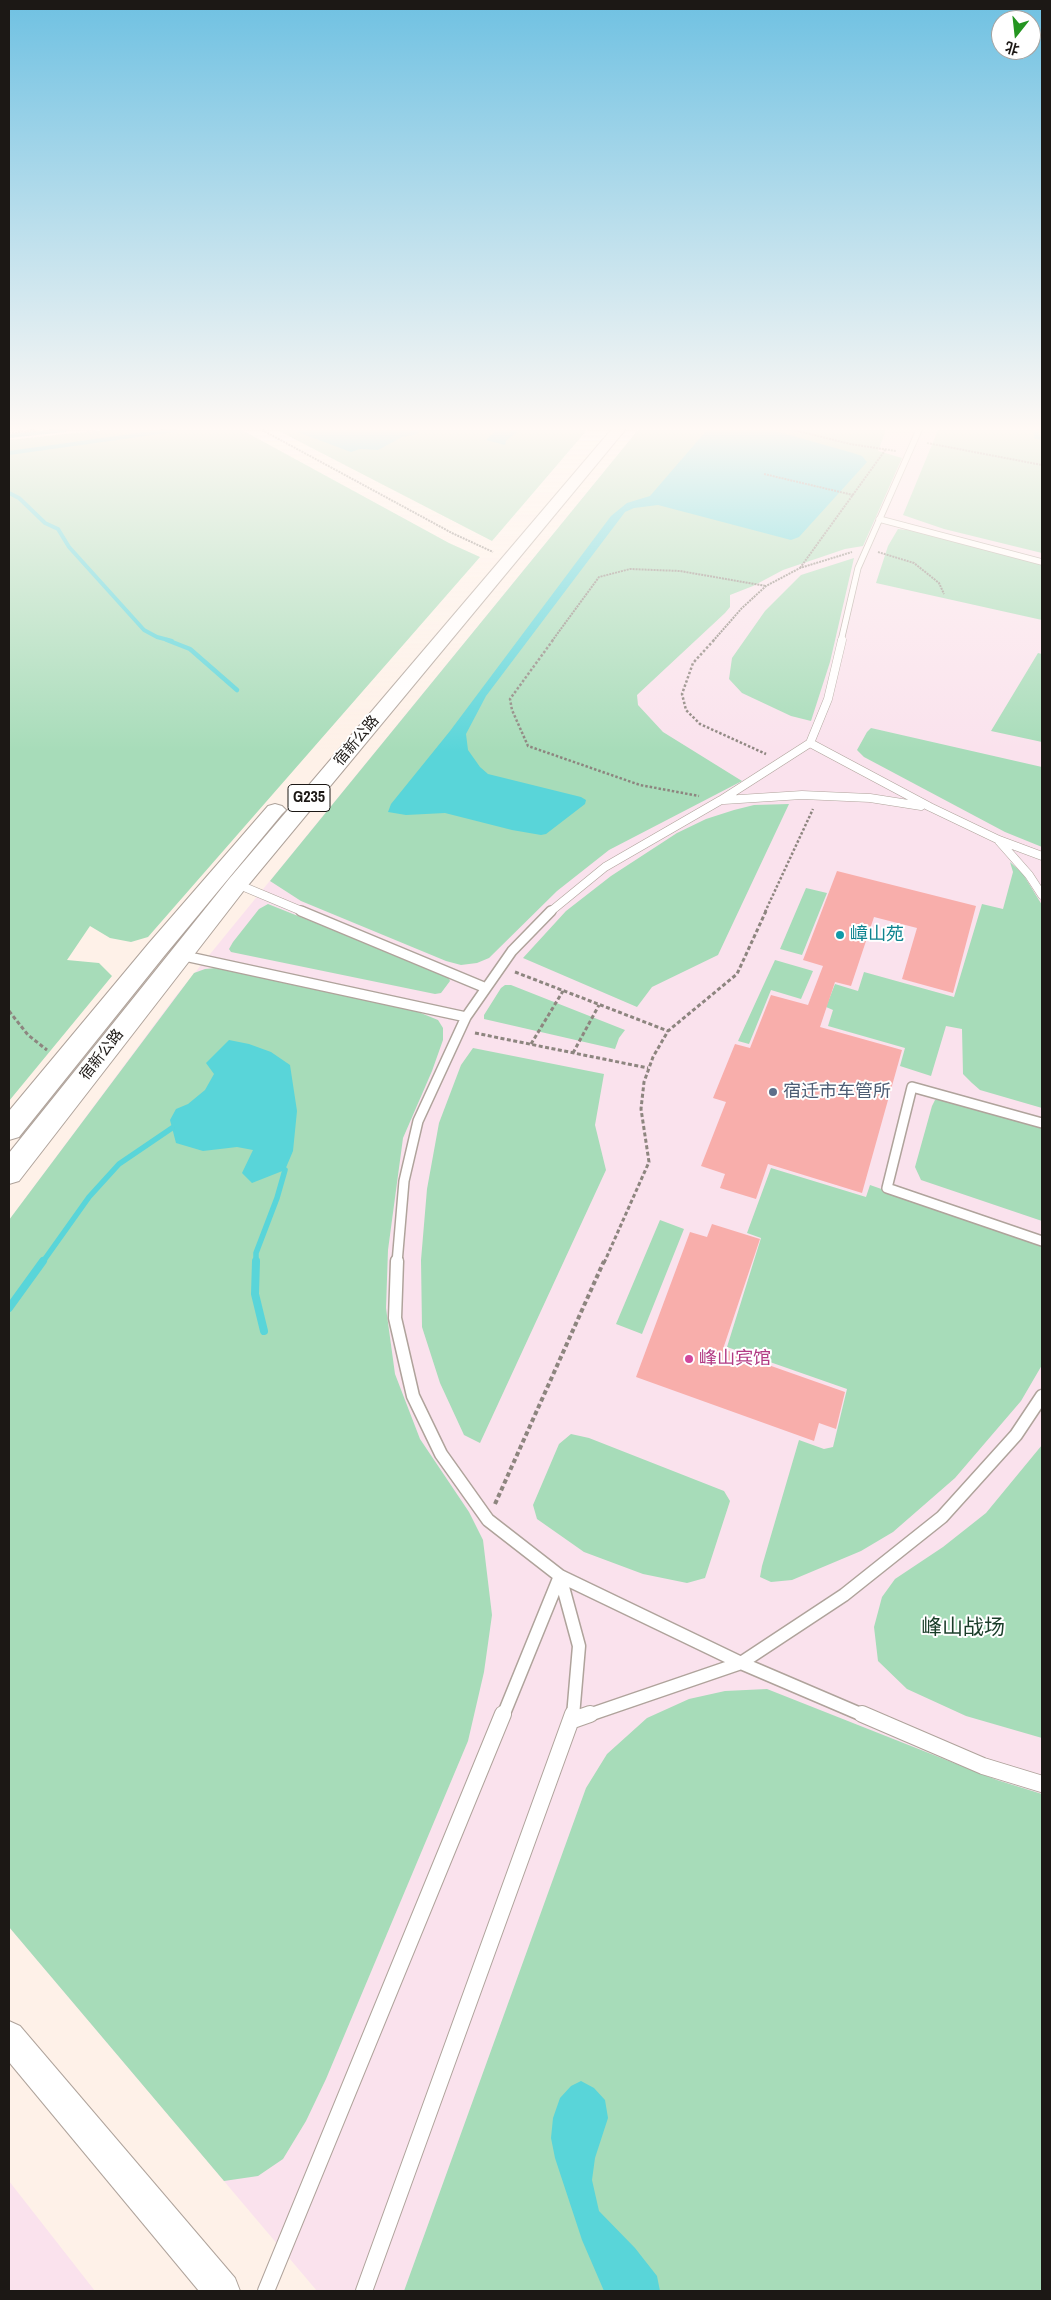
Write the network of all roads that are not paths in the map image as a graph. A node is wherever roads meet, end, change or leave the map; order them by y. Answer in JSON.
{"nodes":[{"id":1,"x":510,"y":537,"type":"edge"},
{"id":2,"x":528,"y":537,"type":"edge"},
{"id":3,"x":871,"y":537,"type":"edge"},
{"id":4,"x":948,"y":537,"type":"edge"},
{"id":5,"x":1042,"y":562,"type":"edge"},
{"id":6,"x":810,"y":743,"type":"junction"},
{"id":7,"x":721,"y":800,"type":"junction"},
{"id":8,"x":930,"y":807,"type":"junction"},
{"id":9,"x":999,"y":840,"type":"junction"},
{"id":10,"x":1042,"y":856,"type":"edge"},
{"id":11,"x":237,"y":884,"type":"junction"},
{"id":12,"x":1042,"y":895,"type":"edge"},
{"id":13,"x":179,"y":955,"type":"junction"},
{"id":14,"x":486,"y":988,"type":"junction"},
{"id":15,"x":466,"y":1017,"type":"junction"},
{"id":16,"x":1042,"y":1123,"type":"edge"},
{"id":17,"x":9,"y":1130,"type":"edge"},
{"id":18,"x":9,"y":1174,"type":"edge"},
{"id":19,"x":1042,"y":1241,"type":"edge"},
{"id":20,"x":1042,"y":1396,"type":"edge"},
{"id":21,"x":560,"y":1576,"type":"junction"},
{"id":22,"x":741,"y":1663,"type":"junction"},
{"id":23,"x":573,"y":1720,"type":"junction"},
{"id":24,"x":1042,"y":1784,"type":"edge"},
{"id":25,"x":9,"y":2037,"type":"edge"},
{"id":26,"x":222,"y":2291,"type":"edge"},
{"id":27,"x":266,"y":2291,"type":"edge"},
{"id":28,"x":364,"y":2291,"type":"edge"}],
"edges":[{"from":1,"to":17,"type":"highway","name":"宿新公路","number":"G235"},
{"from":2,"to":11,"type":"highway","name":"宿新公路","number":"G235"},
{"from":3,"to":6,"type":"lane"},
{"from":4,"to":5,"type":"lane"},
{"from":6,"to":7,"type":"lane"},
{"from":6,"to":8,"type":"lane"},
{"from":7,"to":8,"type":"lane"},
{"from":7,"to":14,"type":"lane"},
{"from":8,"to":9,"type":"lane"},
{"from":9,"to":10,"type":"lane"},
{"from":9,"to":12,"type":"lane"},
{"from":11,"to":13,"type":"highway","name":"宿新公路","number":"G235"},
{"from":11,"to":14,"type":"lane"},
{"from":13,"to":15,"type":"lane"},
{"from":13,"to":18,"type":"highway","name":"宿新公路","number":"G235"},
{"from":14,"to":15,"type":"lane"},
{"from":15,"to":21,"type":"lane"},
{"from":16,"to":19,"type":"lane"},
{"from":20,"to":22,"type":"lane"},
{"from":21,"to":22,"type":"lane"},
{"from":21,"to":23,"type":"lane"},
{"from":21,"to":27,"type":"lane"},
{"from":22,"to":23,"type":"lane"},
{"from":22,"to":24,"type":"lane"},
{"from":23,"to":28,"type":"lane"},
{"from":25,"to":26,"type":"street"}]}
